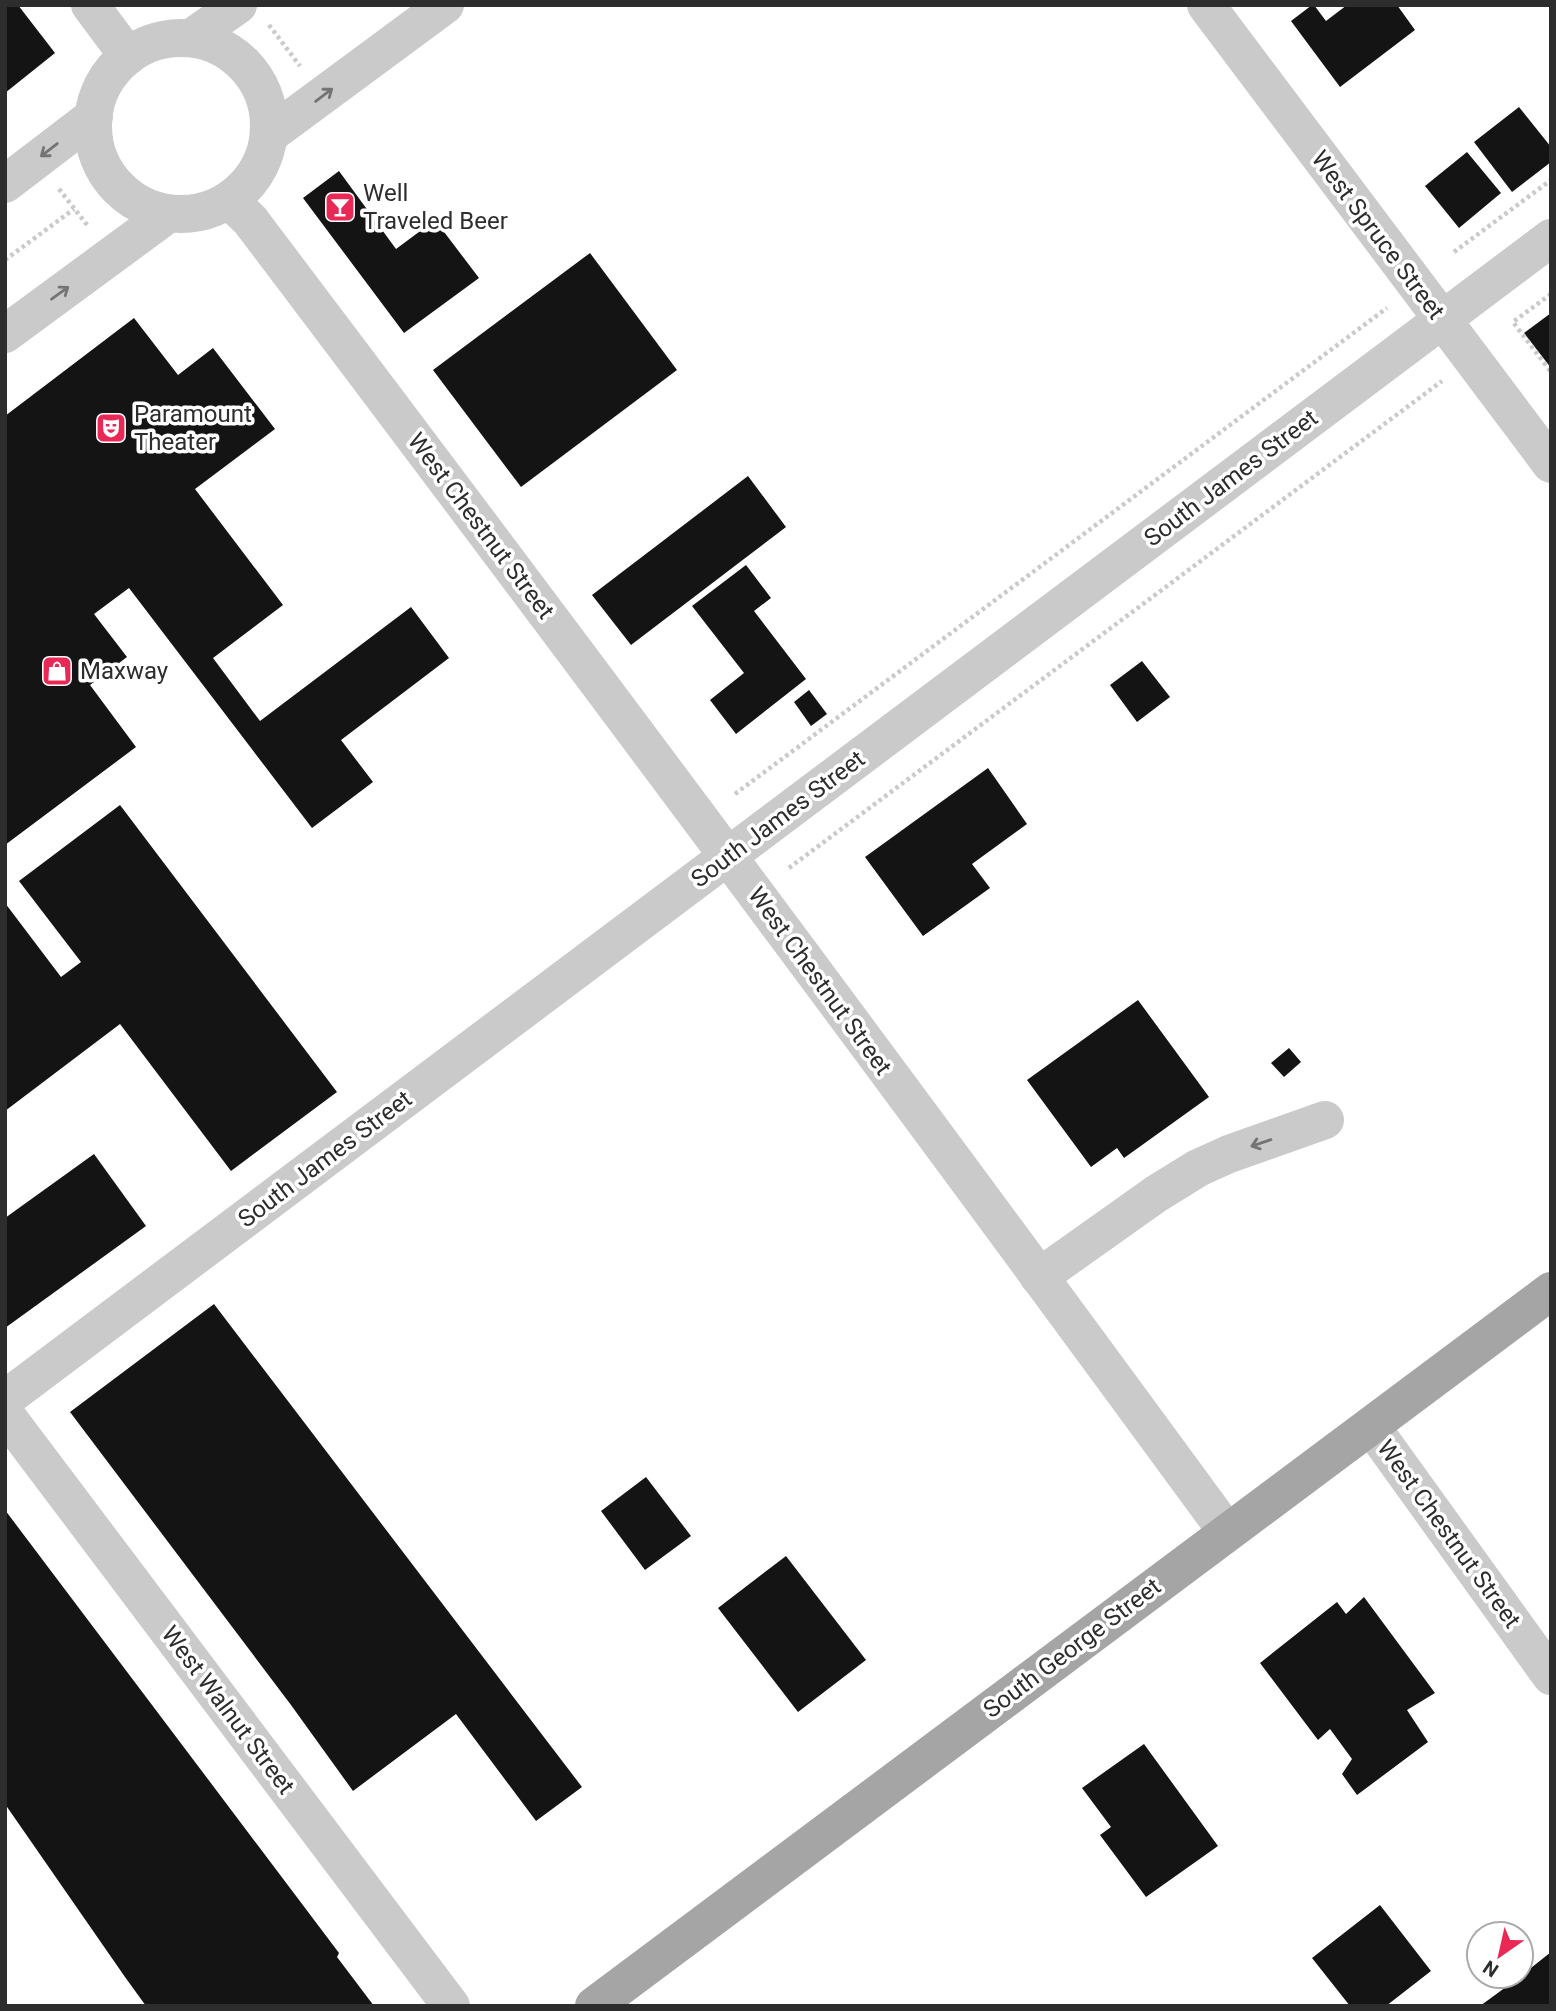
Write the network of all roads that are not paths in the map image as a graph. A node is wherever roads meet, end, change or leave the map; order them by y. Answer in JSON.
{"nodes":[{"id":1,"x":90,"y":5,"type":"edge"},
{"id":2,"x":445,"y":5,"type":"edge"},
{"id":3,"x":1206,"y":5,"type":"edge"},
{"id":4,"x":252,"y":13,"type":"edge"},
{"id":5,"x":191,"y":38,"type":"junction"},
{"id":6,"x":128,"y":56,"type":"junction"},
{"id":7,"x":93,"y":116,"type":"junction"},
{"id":8,"x":270,"y":135,"type":"junction"},
{"id":9,"x":5,"y":184,"type":"edge"},
{"id":10,"x":229,"y":200,"type":"junction"},
{"id":11,"x":168,"y":214,"type":"junction"},
{"id":12,"x":1551,"y":238,"type":"edge"},
{"id":13,"x":1441,"y":320,"type":"junction"},
{"id":14,"x":5,"y":334,"type":"edge"},
{"id":15,"x":1551,"y":464,"type":"edge"},
{"id":16,"x":728,"y":856,"type":"junction"},
{"id":17,"x":1325,"y":1120,"type":"dead end"},
{"id":18,"x":1039,"y":1277,"type":"junction"},
{"id":19,"x":1551,"y":1291,"type":"edge"},
{"id":20,"x":5,"y":1399,"type":"edge"},
{"id":21,"x":5,"y":1414,"type":"edge"},
{"id":22,"x":1371,"y":1426,"type":"junction"},
{"id":23,"x":1227,"y":1532,"type":"junction"},
{"id":24,"x":1551,"y":1676,"type":"edge"},
{"id":25,"x":451,"y":2006,"type":"edge"},
{"id":26,"x":594,"y":2006,"type":"edge"}],
"edges":[{"from":1,"to":6,"type":"street"},
{"from":8,"to":2,"type":"street","one_way":true},
{"from":3,"to":13,"type":"street","name":"West Spruce Street"},
{"from":4,"to":5,"type":"street"},
{"from":5,"to":6,"type":"street"},
{"from":5,"to":8,"type":"street"},
{"from":6,"to":7,"type":"street"},
{"from":7,"to":9,"type":"street","one_way":true},
{"from":7,"to":11,"type":"street"},
{"from":8,"to":10,"type":"street"},
{"from":10,"to":11,"type":"street"},
{"from":10,"to":16,"type":"street","name":"West Chestnut Street"},
{"from":14,"to":11,"type":"street","one_way":true},
{"from":12,"to":13,"type":"street","name":"South James Street"},
{"from":13,"to":15,"type":"street","name":"West Spruce Street"},
{"from":13,"to":16,"type":"street","name":"South James Street"},
{"from":16,"to":18,"type":"street","name":"West Chestnut Street"},
{"from":16,"to":20,"type":"street","name":"South James Street"},
{"from":17,"to":18,"type":"street","one_way":true},
{"from":18,"to":23,"type":"street","name":"West Chestnut Street"},
{"from":19,"to":22,"type":"main road","name":"South George Street"},
{"from":21,"to":25,"type":"street","name":"West Walnut Street"},
{"from":22,"to":23,"type":"main road","name":"South George Street"},
{"from":22,"to":24,"type":"street","name":"West Chestnut Street"},
{"from":23,"to":26,"type":"main road","name":"South George Street"}]}
